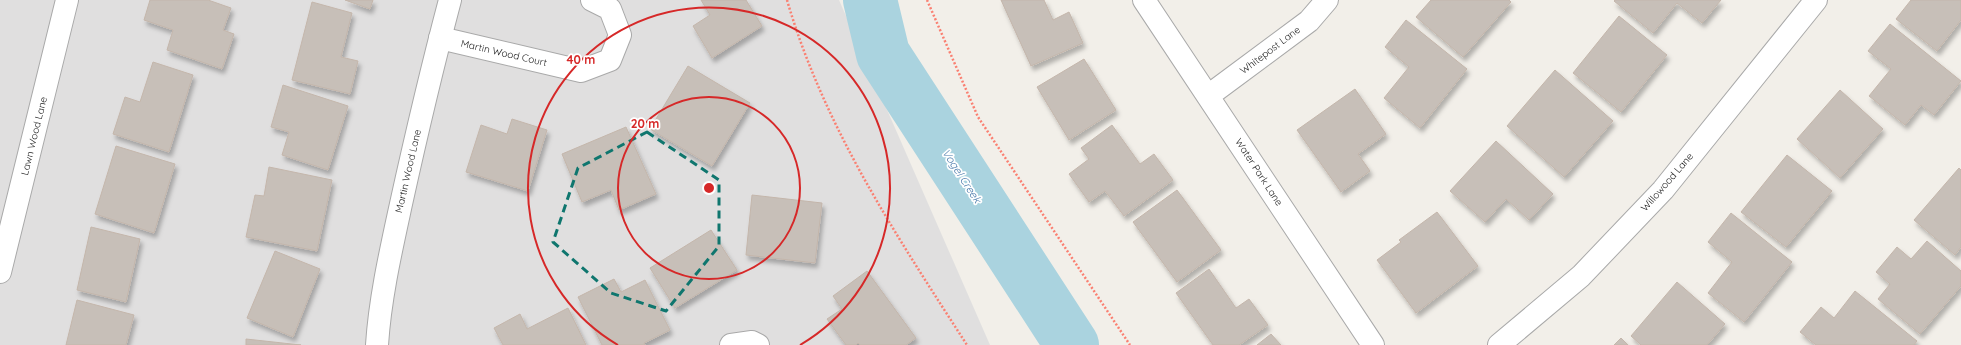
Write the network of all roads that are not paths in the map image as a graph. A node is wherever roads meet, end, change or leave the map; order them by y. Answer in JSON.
{"nodes":[{"id":1,"x":67,"y":0,"type":"edge"},
{"id":2,"x":450,"y":0,"type":"edge"},
{"id":3,"x":592,"y":0,"type":"edge"},
{"id":4,"x":1144,"y":0,"type":"edge"},
{"id":5,"x":1327,"y":0,"type":"edge"},
{"id":6,"x":1816,"y":0,"type":"edge"},
{"id":7,"x":440,"y":38,"type":"junction"},
{"id":8,"x":1208,"y":96,"type":"junction"},
{"id":9,"x":0,"y":272,"type":"edge"},
{"id":10,"x":377,"y":345,"type":"edge"},
{"id":11,"x":731,"y":345,"type":"edge"},
{"id":12,"x":758,"y":345,"type":"edge"},
{"id":13,"x":1373,"y":345,"type":"edge"},
{"id":14,"x":1499,"y":345,"type":"edge"}],
"edges":[{"from":1,"to":9,"type":"street","name":"Lawn Wood Lane"},
{"from":2,"to":7,"type":"street","name":"Martin Wood Lane"},
{"from":3,"to":7,"type":"street","name":"Martin Wood Court"},
{"from":4,"to":8,"type":"street","name":"Water Park Lane"},
{"from":5,"to":8,"type":"street","name":"Whitepost Lane"},
{"from":6,"to":14,"type":"street","name":"Willowood Lane"},
{"from":7,"to":10,"type":"street","name":"Martin Wood Lane"},
{"from":8,"to":13,"type":"street","name":"Water Park Lane"},
{"from":11,"to":12,"type":"street"}]}
